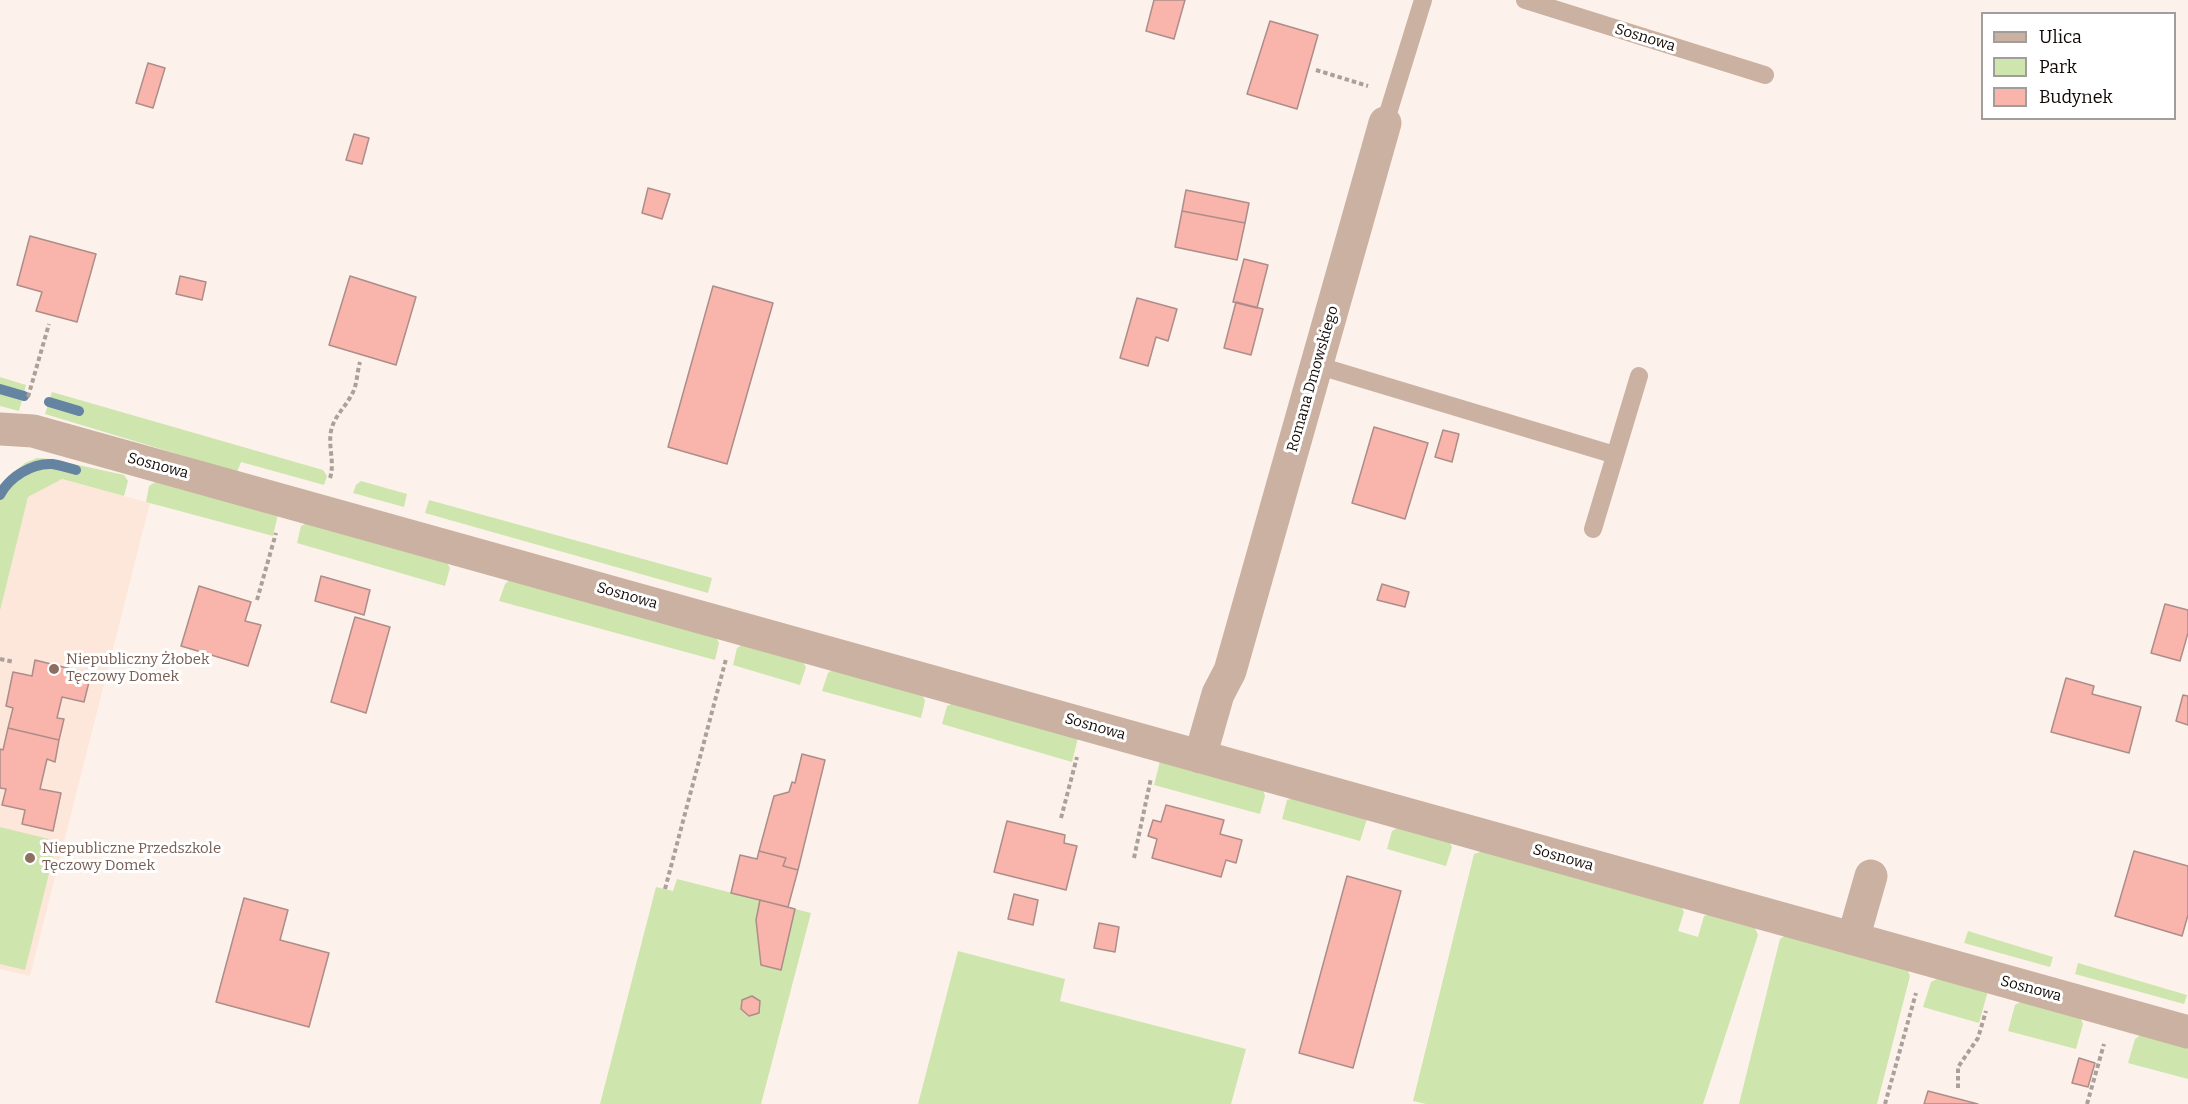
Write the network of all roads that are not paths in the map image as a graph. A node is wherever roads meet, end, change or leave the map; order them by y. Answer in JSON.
{"nodes":[{"id":1,"x":1423,"y":0,"type":"edge"},
{"id":2,"x":1525,"y":0,"type":"edge"},
{"id":3,"x":1765,"y":75,"type":"dead end"},
{"id":4,"x":1390,"y":108,"type":"joint"},
{"id":5,"x":1316,"y":365,"type":"junction"},
{"id":6,"x":1638,"y":376,"type":"dead end"},
{"id":7,"x":10,"y":429,"type":"edge"},
{"id":8,"x":1615,"y":455,"type":"junction"},
{"id":9,"x":1593,"y":529,"type":"dead end"},
{"id":10,"x":1200,"y":757,"type":"junction"},
{"id":11,"x":1871,"y":876,"type":"dead end"},
{"id":12,"x":1853,"y":939,"type":"junction"},
{"id":13,"x":2188,"y":1032,"type":"edge"}],
"edges":[{"from":1,"to":4,"type":"lane","name":"Romana Dmowskiego"},
{"from":2,"to":3,"type":"lane","name":"Sosnowa"},
{"from":4,"to":5,"type":"street","name":"Romana Dmowskiego"},
{"from":5,"to":8,"type":"lane"},
{"from":5,"to":10,"type":"street","name":"Romana Dmowskiego"},
{"from":6,"to":8,"type":"lane"},
{"from":7,"to":10,"type":"street","name":"Sosnowa"},
{"from":8,"to":9,"type":"lane"},
{"from":10,"to":12,"type":"street","name":"Sosnowa"},
{"from":11,"to":12,"type":"street"},
{"from":12,"to":13,"type":"street","name":"Sosnowa"}]}
